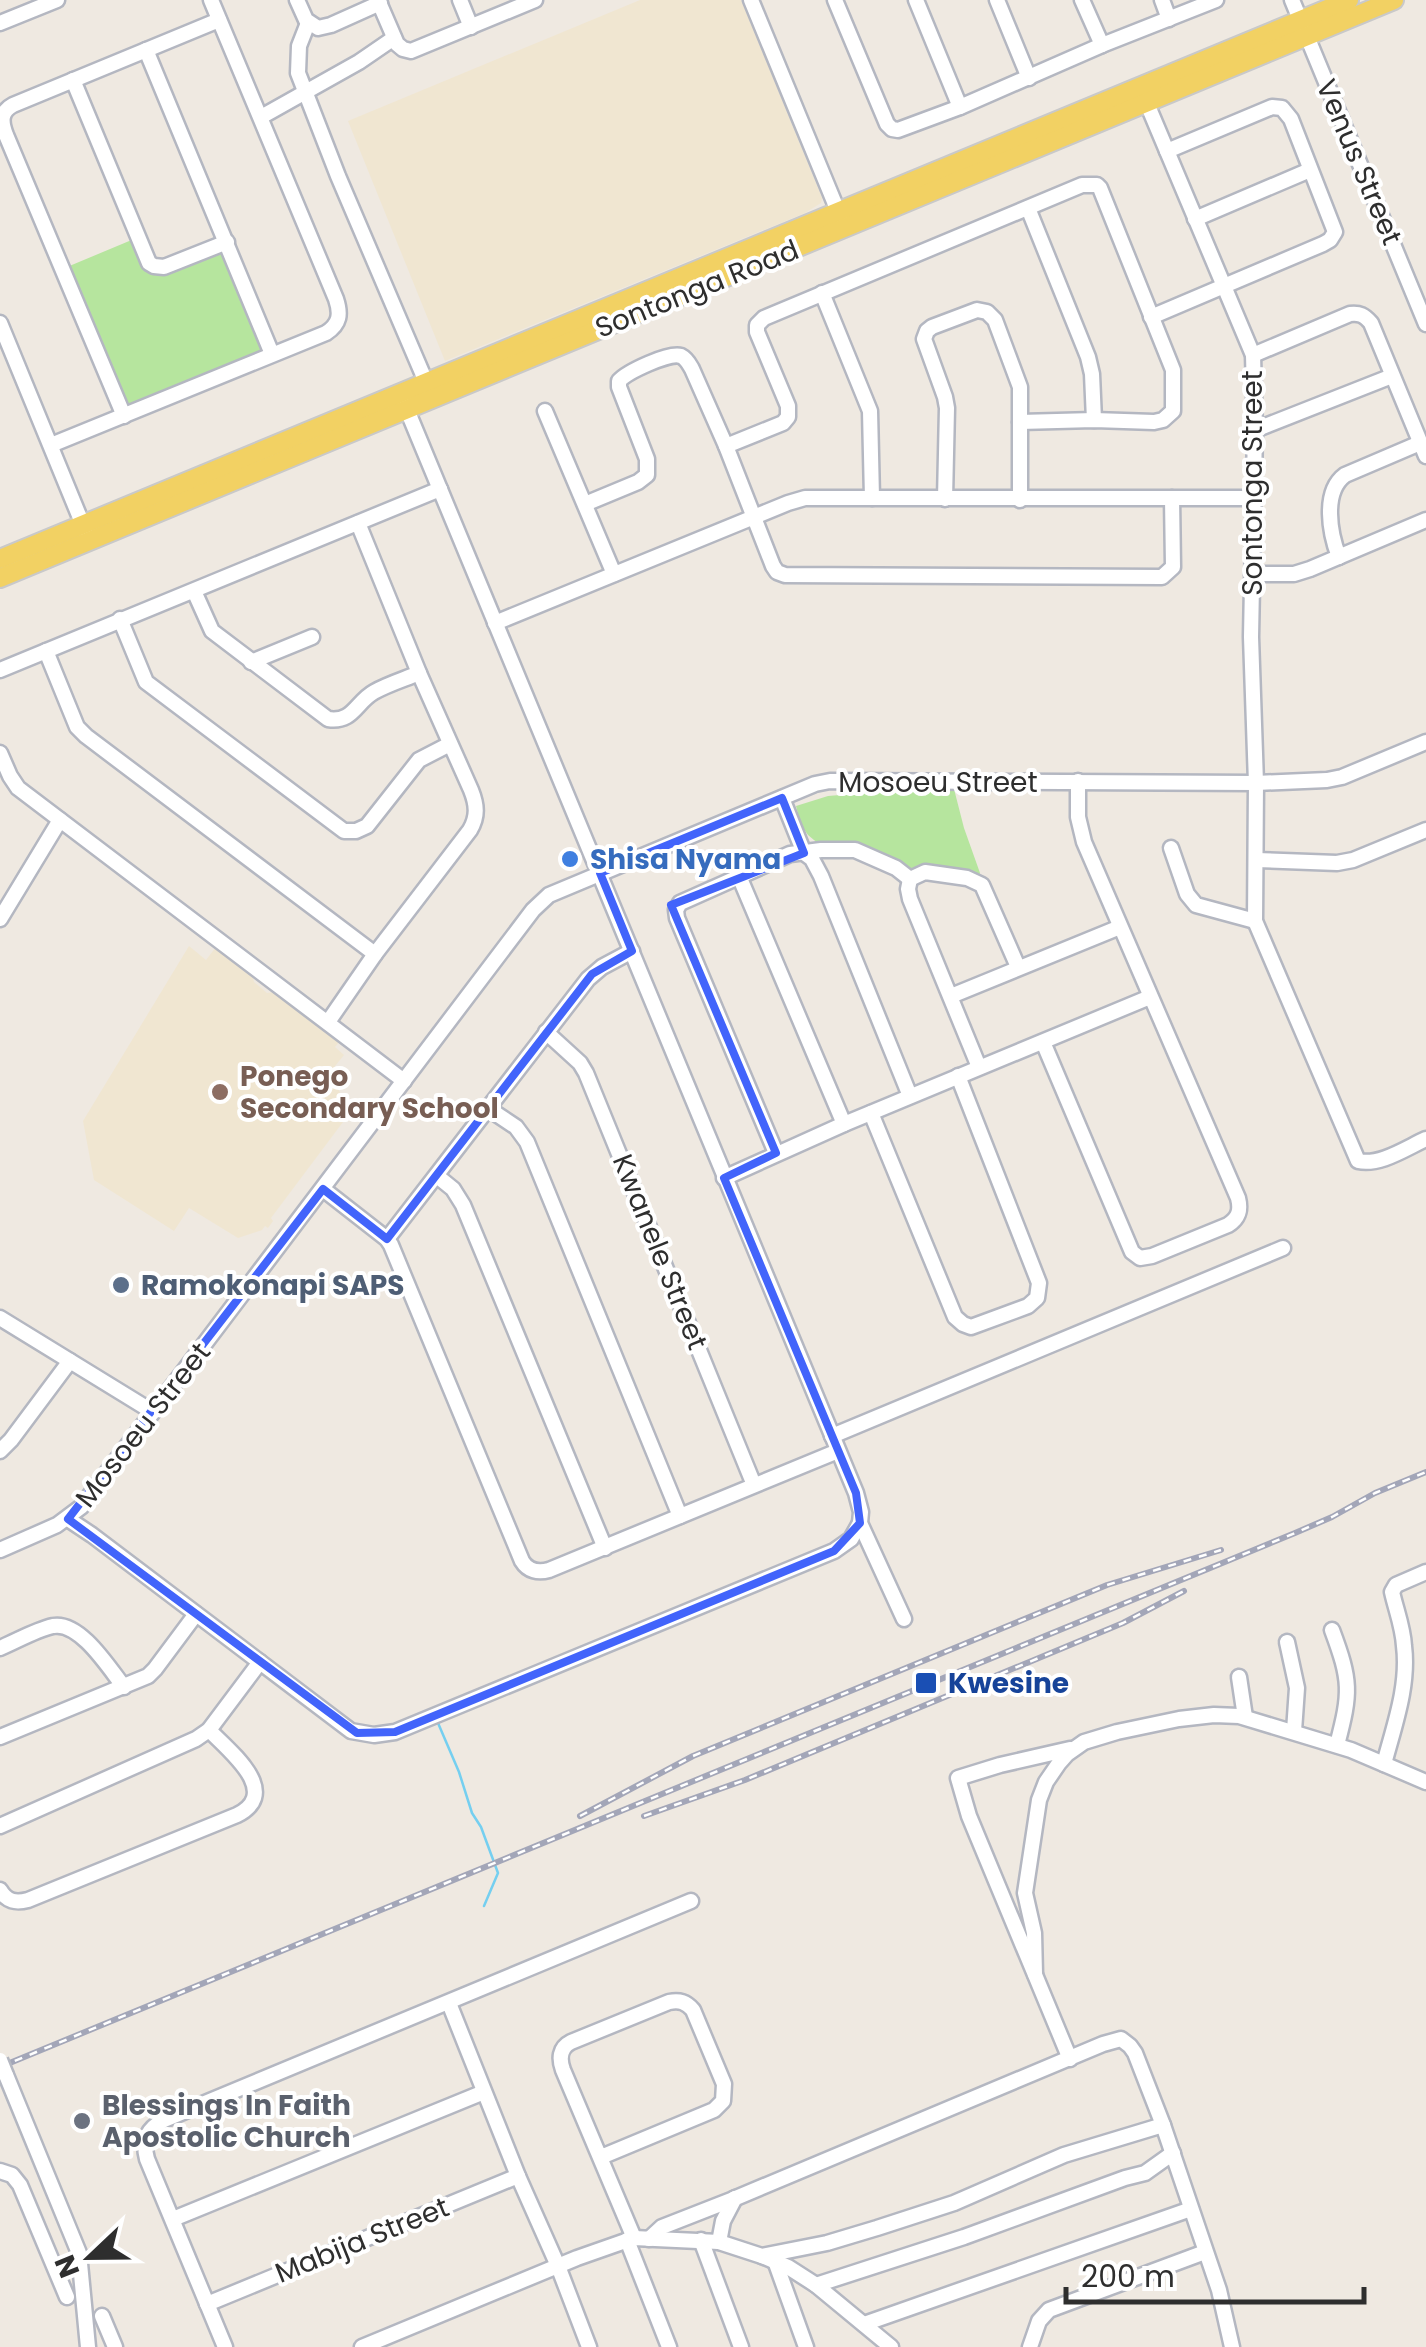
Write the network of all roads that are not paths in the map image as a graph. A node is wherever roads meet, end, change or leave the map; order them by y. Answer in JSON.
{"nodes":[{"id":1,"x":57,"y":0,"type":"edge"},
{"id":2,"x":211,"y":0,"type":"edge"},
{"id":3,"x":297,"y":0,"type":"edge"},
{"id":4,"x":460,"y":0,"type":"edge"},
{"id":5,"x":535,"y":0,"type":"edge"},
{"id":6,"x":752,"y":0,"type":"edge"},
{"id":7,"x":836,"y":0,"type":"edge"},
{"id":8,"x":916,"y":0,"type":"edge"},
{"id":9,"x":997,"y":0,"type":"edge"},
{"id":10,"x":1082,"y":0,"type":"edge"},
{"id":11,"x":1162,"y":0,"type":"edge"},
{"id":12,"x":1216,"y":0,"type":"edge"},
{"id":13,"x":1292,"y":0,"type":"edge"},
{"id":14,"x":1349,"y":0,"type":"edge"},
{"id":15,"x":1394,"y":0,"type":"edge"},
{"id":16,"x":379,"y":2,"type":"edge"},
{"id":17,"x":1169,"y":19,"type":"junction"},
{"id":18,"x":219,"y":20,"type":"junction"},
{"id":19,"x":0,"y":23,"type":"edge"},
{"id":20,"x":308,"y":23,"type":"junction"},
{"id":21,"x":471,"y":27,"type":"junction"},
{"id":22,"x":1303,"y":27,"type":"junction"},
{"id":23,"x":394,"y":38,"type":"junction"},
{"id":24,"x":1102,"y":46,"type":"junction"},
{"id":25,"x":146,"y":50,"type":"junction"},
{"id":26,"x":1028,"y":78,"type":"junction"},
{"id":27,"x":73,"y":80,"type":"junction"},
{"id":28,"x":306,"y":94,"type":"junction"},
{"id":29,"x":1144,"y":94,"type":"junction"},
{"id":30,"x":960,"y":107,"type":"junction"},
{"id":31,"x":261,"y":118,"type":"junction"},
{"id":32,"x":1167,"y":150,"type":"junction"},
{"id":33,"x":1310,"y":170,"type":"junction"},
{"id":34,"x":1028,"y":208,"type":"junction"},
{"id":35,"x":1196,"y":219,"type":"junction"},
{"id":36,"x":842,"y":220,"type":"junction"},
{"id":37,"x":227,"y":242,"type":"junction"},
{"id":38,"x":1224,"y":287,"type":"junction"},
{"id":39,"x":822,"y":293,"type":"junction"},
{"id":40,"x":1150,"y":317,"type":"junction"},
{"id":41,"x":0,"y":323,"type":"edge"},
{"id":42,"x":1426,"y":324,"type":"edge"},
{"id":43,"x":272,"y":354,"type":"junction"},
{"id":44,"x":1252,"y":355,"type":"junction"},
{"id":45,"x":1392,"y":376,"type":"junction"},
{"id":46,"x":426,"y":382,"type":"junction"},
{"id":47,"x":403,"y":401,"type":"junction"},
{"id":48,"x":545,"y":411,"type":"dead end"},
{"id":49,"x":124,"y":416,"type":"junction"},
{"id":50,"x":1094,"y":420,"type":"junction"},
{"id":51,"x":1020,"y":422,"type":"junction"},
{"id":52,"x":1255,"y":430,"type":"junction"},
{"id":53,"x":51,"y":445,"type":"junction"},
{"id":54,"x":726,"y":446,"type":"junction"},
{"id":55,"x":1423,"y":450,"type":"edge"},
{"id":56,"x":440,"y":488,"type":"junction"},
{"id":57,"x":872,"y":498,"type":"junction"},
{"id":58,"x":1172,"y":498,"type":"junction"},
{"id":59,"x":1253,"y":498,"type":"junction"},
{"id":60,"x":945,"y":499,"type":"junction"},
{"id":61,"x":1020,"y":500,"type":"junction"},
{"id":62,"x":585,"y":504,"type":"junction"},
{"id":63,"x":754,"y":518,"type":"junction"},
{"id":64,"x":1426,"y":520,"type":"edge"},
{"id":65,"x":358,"y":523,"type":"junction"},
{"id":66,"x":86,"y":532,"type":"junction"},
{"id":67,"x":1339,"y":557,"type":"junction"},
{"id":68,"x":0,"y":559,"type":"edge"},
{"id":69,"x":614,"y":574,"type":"junction"},
{"id":70,"x":1252,"y":574,"type":"junction"},
{"id":71,"x":0,"y":578,"type":"edge"},
{"id":72,"x":194,"y":591,"type":"junction"},
{"id":73,"x":120,"y":619,"type":"junction"},
{"id":74,"x":496,"y":624,"type":"junction"},
{"id":75,"x":312,"y":637,"type":"dead end"},
{"id":76,"x":46,"y":651,"type":"junction"},
{"id":77,"x":251,"y":662,"type":"junction"},
{"id":78,"x":0,"y":670,"type":"edge"},
{"id":79,"x":420,"y":674,"type":"junction"},
{"id":80,"x":1426,"y":742,"type":"edge"},
{"id":81,"x":450,"y":744,"type":"junction"},
{"id":82,"x":0,"y":753,"type":"edge"},
{"id":83,"x":1078,"y":781,"type":"junction"},
{"id":84,"x":1256,"y":783,"type":"junction"},
{"id":85,"x":782,"y":798,"type":"junction"},
{"id":86,"x":60,"y":820,"type":"junction"},
{"id":87,"x":1426,"y":830,"type":"edge"},
{"id":88,"x":1171,"y":848,"type":"dead end"},
{"id":89,"x":804,"y":853,"type":"junction"},
{"id":90,"x":1256,"y":860,"type":"junction"},
{"id":91,"x":600,"y":873,"type":"junction"},
{"id":92,"x":739,"y":876,"type":"junction"},
{"id":93,"x":910,"y":879,"type":"junction"},
{"id":94,"x":0,"y":919,"type":"edge"},
{"id":95,"x":1256,"y":921,"type":"junction"},
{"id":96,"x":1120,"y":927,"type":"junction"},
{"id":97,"x":632,"y":952,"type":"junction"},
{"id":98,"x":375,"y":954,"type":"junction"},
{"id":99,"x":1018,"y":968,"type":"junction"},
{"id":100,"x":951,"y":996,"type":"junction"},
{"id":101,"x":1150,"y":997,"type":"junction"},
{"id":102,"x":328,"y":1022,"type":"junction"},
{"id":103,"x":546,"y":1032,"type":"junction"},
{"id":104,"x":1043,"y":1042,"type":"junction"},
{"id":105,"x":979,"y":1067,"type":"junction"},
{"id":106,"x":958,"y":1076,"type":"junction"},
{"id":107,"x":404,"y":1081,"type":"junction"},
{"id":108,"x":910,"y":1096,"type":"junction"},
{"id":109,"x":489,"y":1109,"type":"junction"},
{"id":110,"x":871,"y":1113,"type":"junction"},
{"id":111,"x":844,"y":1124,"type":"junction"},
{"id":112,"x":1426,"y":1139,"type":"edge"},
{"id":113,"x":776,"y":1153,"type":"junction"},
{"id":114,"x":437,"y":1176,"type":"junction"},
{"id":115,"x":724,"y":1178,"type":"junction"},
{"id":116,"x":323,"y":1189,"type":"junction"},
{"id":117,"x":386,"y":1239,"type":"junction"},
{"id":118,"x":1283,"y":1248,"type":"dead end"},
{"id":119,"x":0,"y":1318,"type":"edge"},
{"id":120,"x":70,"y":1361,"type":"junction"},
{"id":121,"x":153,"y":1412,"type":"junction"},
{"id":122,"x":835,"y":1443,"type":"junction"},
{"id":123,"x":0,"y":1451,"type":"edge"},
{"id":124,"x":754,"y":1485,"type":"junction"},
{"id":125,"x":680,"y":1516,"type":"junction"},
{"id":126,"x":68,"y":1519,"type":"junction"},
{"id":127,"x":860,"y":1522,"type":"junction"},
{"id":128,"x":605,"y":1548,"type":"junction"},
{"id":129,"x":0,"y":1550,"type":"edge"},
{"id":130,"x":1426,"y":1572,"type":"edge"},
{"id":131,"x":196,"y":1614,"type":"junction"},
{"id":132,"x":904,"y":1619,"type":"dead end"},
{"id":133,"x":1332,"y":1630,"type":"dead end"},
{"id":134,"x":1287,"y":1642,"type":"dead end"},
{"id":135,"x":0,"y":1648,"type":"edge"},
{"id":136,"x":260,"y":1662,"type":"junction"},
{"id":137,"x":1239,"y":1677,"type":"dead end"},
{"id":138,"x":124,"y":1687,"type":"junction"},
{"id":139,"x":1245,"y":1718,"type":"junction"},
{"id":140,"x":209,"y":1730,"type":"junction"},
{"id":141,"x":1294,"y":1731,"type":"junction"},
{"id":142,"x":0,"y":1737,"type":"edge"},
{"id":143,"x":1337,"y":1745,"type":"junction"},
{"id":144,"x":1074,"y":1748,"type":"junction"},
{"id":145,"x":1384,"y":1764,"type":"junction"},
{"id":146,"x":1426,"y":1782,"type":"edge"},
{"id":147,"x":0,"y":1826,"type":"edge"},
{"id":148,"x":0,"y":1890,"type":"edge"},
{"id":149,"x":690,"y":1901,"type":"dead end"},
{"id":150,"x":1035,"y":1974,"type":"junction"},
{"id":151,"x":449,"y":2003,"type":"junction"},
{"id":152,"x":1070,"y":2059,"type":"junction"},
{"id":153,"x":0,"y":2060,"type":"edge"},
{"id":154,"x":484,"y":2092,"type":"junction"},
{"id":155,"x":1163,"y":2125,"type":"junction"},
{"id":156,"x":1172,"y":2153,"type":"junction"},
{"id":157,"x":601,"y":2157,"type":"junction"},
{"id":158,"x":0,"y":2172,"type":"edge"},
{"id":159,"x":518,"y":2176,"type":"junction"},
{"id":160,"x":735,"y":2198,"type":"junction"},
{"id":161,"x":1191,"y":2209,"type":"junction"},
{"id":162,"x":173,"y":2219,"type":"junction"},
{"id":163,"x":637,"y":2239,"type":"junction"},
{"id":164,"x":701,"y":2240,"type":"junction"},
{"id":165,"x":719,"y":2242,"type":"junction"},
{"id":166,"x":1206,"y":2252,"type":"junction"},
{"id":167,"x":769,"y":2258,"type":"junction"},
{"id":168,"x":558,"y":2266,"type":"junction"},
{"id":169,"x":816,"y":2285,"type":"junction"},
{"id":170,"x":67,"y":2297,"type":"dead end"},
{"id":171,"x":207,"y":2304,"type":"junction"},
{"id":172,"x":102,"y":2316,"type":"dead end"},
{"id":173,"x":864,"y":2324,"type":"junction"},
{"id":174,"x":886,"y":2345,"type":"edge"},
{"id":175,"x":88,"y":2347,"type":"edge"},
{"id":176,"x":115,"y":2347,"type":"edge"},
{"id":177,"x":224,"y":2347,"type":"edge"},
{"id":178,"x":362,"y":2347,"type":"edge"},
{"id":179,"x":589,"y":2347,"type":"edge"},
{"id":180,"x":669,"y":2347,"type":"edge"},
{"id":181,"x":741,"y":2347,"type":"edge"},
{"id":182,"x":806,"y":2347,"type":"edge"},
{"id":183,"x":1030,"y":2347,"type":"edge"},
{"id":184,"x":1232,"y":2347,"type":"edge"}],
"edges":[{"from":1,"to":19,"type":"street"},
{"from":2,"to":18,"type":"street"},
{"from":3,"to":20,"type":"street"},
{"from":4,"to":21,"type":"street"},
{"from":5,"to":21,"type":"street"},
{"from":6,"to":36,"type":"street"},
{"from":7,"to":30,"type":"street"},
{"from":8,"to":30,"type":"street"},
{"from":9,"to":26,"type":"street"},
{"from":10,"to":24,"type":"street"},
{"from":11,"to":17,"type":"street"},
{"from":12,"to":17,"type":"street"},
{"from":13,"to":22,"type":"street","name":"Venus Street"},
{"from":14,"to":22,"type":"main road","name":"Sontonga Road"},
{"from":15,"to":22,"type":"main road","name":"Sontonga Road"},
{"from":16,"to":20,"type":"street"},
{"from":16,"to":23,"type":"street"},
{"from":17,"to":24,"type":"street"},
{"from":18,"to":25,"type":"street"},
{"from":18,"to":31,"type":"street"},
{"from":20,"to":28,"type":"street"},
{"from":21,"to":23,"type":"street"},
{"from":22,"to":29,"type":"main road","name":"Sontonga Road"},
{"from":22,"to":42,"type":"street","name":"Venus Street"},
{"from":23,"to":28,"type":"street"},
{"from":24,"to":26,"type":"street"},
{"from":25,"to":27,"type":"street"},
{"from":25,"to":37,"type":"street"},
{"from":26,"to":30,"type":"street"},
{"from":27,"to":37,"type":"street"},
{"from":27,"to":49,"type":"street"},
{"from":28,"to":31,"type":"street"},
{"from":28,"to":46,"type":"street"},
{"from":29,"to":32,"type":"street","name":"Sontonga Street"},
{"from":29,"to":36,"type":"main road","name":"Sontonga Road"},
{"from":31,"to":43,"type":"street"},
{"from":32,"to":33,"type":"street"},
{"from":32,"to":35,"type":"street","name":"Sontonga Street"},
{"from":33,"to":35,"type":"street"},
{"from":33,"to":38,"type":"street"},
{"from":34,"to":39,"type":"street"},
{"from":34,"to":40,"type":"street"},
{"from":34,"to":50,"type":"street"},
{"from":35,"to":38,"type":"street","name":"Sontonga Street"},
{"from":36,"to":46,"type":"main road","name":"Sontonga Road"},
{"from":36,"to":47,"type":"main road","name":"Sontonga Road"},
{"from":37,"to":43,"type":"street"},
{"from":38,"to":40,"type":"street"},
{"from":38,"to":44,"type":"street","name":"Sontonga Street"},
{"from":39,"to":54,"type":"street"},
{"from":39,"to":57,"type":"street"},
{"from":40,"to":50,"type":"street"},
{"from":41,"to":53,"type":"street"},
{"from":43,"to":49,"type":"street"},
{"from":44,"to":45,"type":"street"},
{"from":44,"to":52,"type":"street","name":"Sontonga Street"},
{"from":45,"to":52,"type":"street"},
{"from":45,"to":55,"type":"street"},
{"from":46,"to":47,"type":"main road","name":"Sontonga Road"},
{"from":47,"to":56,"type":"street"},
{"from":47,"to":66,"type":"main road","name":"Sontonga Road"},
{"from":48,"to":62,"type":"street"},
{"from":49,"to":53,"type":"street"},
{"from":50,"to":51,"type":"street"},
{"from":51,"to":60,"type":"street"},
{"from":51,"to":61,"type":"street"},
{"from":52,"to":59,"type":"street","name":"Sontonga Street"},
{"from":53,"to":66,"type":"street"},
{"from":54,"to":62,"type":"street"},
{"from":54,"to":63,"type":"street"},
{"from":55,"to":67,"type":"street"},
{"from":56,"to":65,"type":"street"},
{"from":56,"to":74,"type":"street"},
{"from":57,"to":60,"type":"street"},
{"from":57,"to":63,"type":"street"},
{"from":58,"to":59,"type":"street"},
{"from":58,"to":61,"type":"street"},
{"from":58,"to":63,"type":"street"},
{"from":59,"to":70,"type":"street","name":"Sontonga Street"},
{"from":60,"to":61,"type":"street"},
{"from":62,"to":69,"type":"street"},
{"from":63,"to":69,"type":"street"},
{"from":64,"to":67,"type":"street"},
{"from":65,"to":72,"type":"street"},
{"from":65,"to":79,"type":"street"},
{"from":66,"to":68,"type":"main road","name":"Sontonga Road"},
{"from":66,"to":71,"type":"main road","name":"Sontonga Road"},
{"from":67,"to":70,"type":"street"},
{"from":69,"to":74,"type":"street"},
{"from":70,"to":84,"type":"street","name":"Sontonga Street"},
{"from":72,"to":73,"type":"street"},
{"from":72,"to":77,"type":"street"},
{"from":73,"to":76,"type":"street"},
{"from":73,"to":81,"type":"street"},
{"from":74,"to":91,"type":"street"},
{"from":75,"to":77,"type":"street"},
{"from":76,"to":78,"type":"street"},
{"from":76,"to":98,"type":"street"},
{"from":77,"to":79,"type":"street"},
{"from":79,"to":81,"type":"street"},
{"from":80,"to":84,"type":"street","name":"Mosoeu Street"},
{"from":81,"to":98,"type":"street"},
{"from":82,"to":86,"type":"street"},
{"from":83,"to":84,"type":"street","name":"Mosoeu Street"},
{"from":83,"to":85,"type":"street","name":"Mosoeu Street"},
{"from":83,"to":96,"type":"street"},
{"from":84,"to":90,"type":"street","name":"Sontonga Street"},
{"from":85,"to":89,"type":"street"},
{"from":85,"to":91,"type":"street","name":"Mosoeu Street"},
{"from":86,"to":94,"type":"street"},
{"from":86,"to":102,"type":"street"},
{"from":87,"to":90,"type":"street"},
{"from":88,"to":95,"type":"street"},
{"from":89,"to":92,"type":"street"},
{"from":89,"to":93,"type":"street"},
{"from":89,"to":108,"type":"street"},
{"from":90,"to":95,"type":"street","name":"Sontonga Street"},
{"from":91,"to":97,"type":"street"},
{"from":91,"to":107,"type":"street","name":"Mosoeu Street"},
{"from":92,"to":111,"type":"street"},
{"from":92,"to":113,"type":"street"},
{"from":93,"to":99,"type":"street"},
{"from":93,"to":100,"type":"street"},
{"from":95,"to":112,"type":"street"},
{"from":96,"to":99,"type":"street"},
{"from":96,"to":101,"type":"street"},
{"from":97,"to":103,"type":"street"},
{"from":97,"to":115,"type":"street"},
{"from":98,"to":102,"type":"street"},
{"from":99,"to":100,"type":"street"},
{"from":100,"to":105,"type":"street"},
{"from":101,"to":104,"type":"street"},
{"from":101,"to":104,"type":"street"},
{"from":102,"to":107,"type":"street"},
{"from":103,"to":109,"type":"street"},
{"from":103,"to":124,"type":"street","name":"Kwanele Street"},
{"from":104,"to":105,"type":"street"},
{"from":105,"to":106,"type":"street"},
{"from":106,"to":108,"type":"street"},
{"from":106,"to":110,"type":"street"},
{"from":107,"to":116,"type":"street","name":"Mosoeu Street"},
{"from":108,"to":110,"type":"street"},
{"from":109,"to":114,"type":"street"},
{"from":109,"to":125,"type":"street"},
{"from":110,"to":111,"type":"street"},
{"from":111,"to":113,"type":"street"},
{"from":113,"to":115,"type":"street"},
{"from":114,"to":117,"type":"street"},
{"from":114,"to":128,"type":"street"},
{"from":115,"to":122,"type":"street"},
{"from":116,"to":117,"type":"street"},
{"from":116,"to":121,"type":"street","name":"Mosoeu Street"},
{"from":117,"to":128,"type":"street"},
{"from":118,"to":122,"type":"street"},
{"from":119,"to":120,"type":"street"},
{"from":120,"to":121,"type":"street"},
{"from":120,"to":123,"type":"street"},
{"from":121,"to":126,"type":"street","name":"Mosoeu Street"},
{"from":122,"to":124,"type":"street"},
{"from":122,"to":127,"type":"street"},
{"from":124,"to":125,"type":"street"},
{"from":125,"to":128,"type":"street"},
{"from":126,"to":129,"type":"street","name":"Mosoeu Street"},
{"from":126,"to":131,"type":"street"},
{"from":127,"to":132,"type":"street"},
{"from":127,"to":136,"type":"street"},
{"from":130,"to":145,"type":"street"},
{"from":131,"to":136,"type":"street"},
{"from":131,"to":138,"type":"street"},
{"from":133,"to":143,"type":"street"},
{"from":134,"to":141,"type":"street"},
{"from":135,"to":138,"type":"street"},
{"from":136,"to":140,"type":"street"},
{"from":137,"to":139,"type":"street"},
{"from":138,"to":142,"type":"street"},
{"from":139,"to":141,"type":"street"},
{"from":139,"to":144,"type":"street"},
{"from":140,"to":147,"type":"street"},
{"from":140,"to":148,"type":"street"},
{"from":141,"to":143,"type":"street"},
{"from":143,"to":145,"type":"street"},
{"from":144,"to":150,"type":"street"},
{"from":144,"to":150,"type":"street"},
{"from":145,"to":146,"type":"street"},
{"from":149,"to":151,"type":"street"},
{"from":150,"to":152,"type":"street"},
{"from":151,"to":154,"type":"street"},
{"from":151,"to":162,"type":"street"},
{"from":152,"to":155,"type":"street"},
{"from":152,"to":160,"type":"street"},
{"from":153,"to":175,"type":"street","bridge":true},
{"from":154,"to":159,"type":"street"},
{"from":154,"to":162,"type":"street"},
{"from":155,"to":156,"type":"street"},
{"from":155,"to":167,"type":"street"},
{"from":156,"to":161,"type":"street"},
{"from":156,"to":169,"type":"street"},
{"from":157,"to":157,"type":"street"},
{"from":157,"to":163,"type":"street"},
{"from":158,"to":170,"type":"street"},
{"from":159,"to":168,"type":"street"},
{"from":159,"to":171,"type":"street","name":"Mabija Street"},
{"from":160,"to":163,"type":"street"},
{"from":160,"to":165,"type":"street"},
{"from":161,"to":166,"type":"street"},
{"from":161,"to":173,"type":"street"},
{"from":162,"to":171,"type":"street"},
{"from":163,"to":164,"type":"street"},
{"from":163,"to":168,"type":"street"},
{"from":163,"to":180,"type":"street"},
{"from":164,"to":165,"type":"street"},
{"from":164,"to":181,"type":"street"},
{"from":165,"to":167,"type":"street"},
{"from":166,"to":183,"type":"street"},
{"from":166,"to":184,"type":"street"},
{"from":167,"to":169,"type":"street"},
{"from":167,"to":182,"type":"street"},
{"from":168,"to":178,"type":"street"},
{"from":168,"to":179,"type":"street"},
{"from":169,"to":173,"type":"street"},
{"from":171,"to":177,"type":"street"},
{"from":172,"to":176,"type":"street"},
{"from":173,"to":174,"type":"street"}]}
